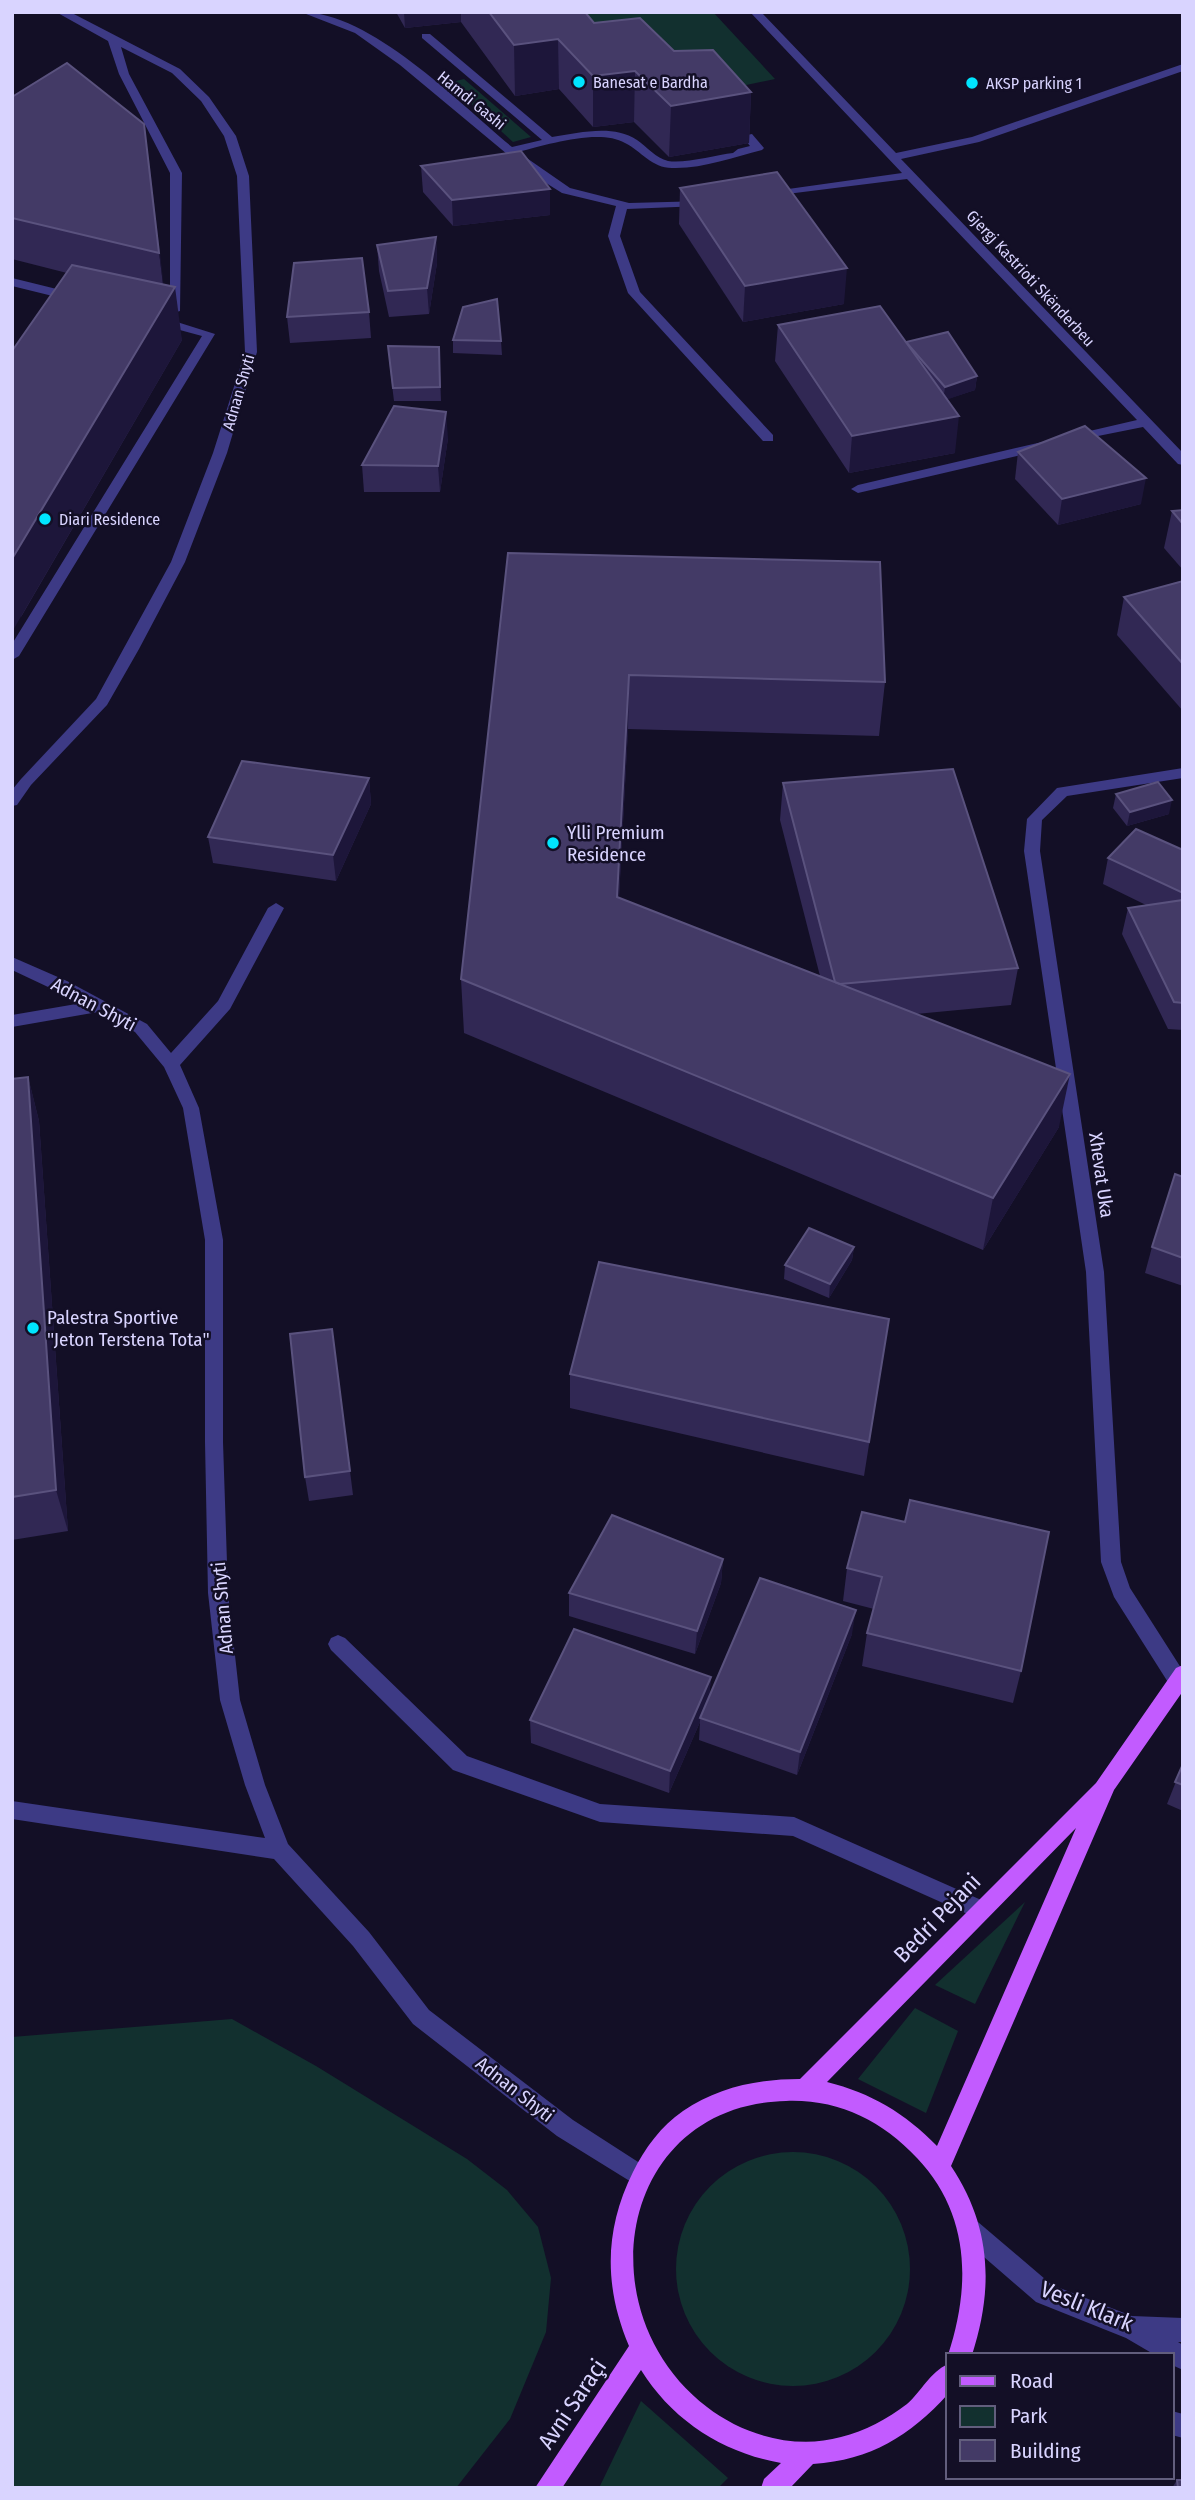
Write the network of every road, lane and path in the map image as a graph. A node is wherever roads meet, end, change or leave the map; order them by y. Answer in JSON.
{"nodes":[{"id":1,"x":61,"y":12,"type":"edge"},
{"id":2,"x":306,"y":12,"type":"edge"},
{"id":3,"x":341,"y":12,"type":"edge"},
{"id":4,"x":755,"y":12,"type":"edge"},
{"id":5,"x":348,"y":27,"type":"junction"},
{"id":6,"x":426,"y":36,"type":"dead end"},
{"id":7,"x":113,"y":38,"type":"junction"},
{"id":8,"x":1183,"y":67,"type":"edge"},
{"id":9,"x":748,"y":136,"type":"dead end"},
{"id":10,"x":550,"y":141,"type":"junction"},
{"id":11,"x":510,"y":151,"type":"junction"},
{"id":12,"x":892,"y":156,"type":"junction"},
{"id":13,"x":909,"y":174,"type":"junction"},
{"id":14,"x":749,"y":198,"type":"edge"},
{"id":15,"x":708,"y":202,"type":"edge"},
{"id":16,"x":622,"y":205,"type":"junction"},
{"id":17,"x":12,"y":282,"type":"edge"},
{"id":18,"x":85,"y":305,"type":"edge"},
{"id":19,"x":148,"y":317,"type":"edge"},
{"id":20,"x":173,"y":324,"type":"junction"},
{"id":21,"x":1146,"y":422,"type":"junction"},
{"id":22,"x":768,"y":438,"type":"dead end"},
{"id":23,"x":1183,"y":461,"type":"edge"},
{"id":24,"x":858,"y":489,"type":"dead end"},
{"id":25,"x":12,"y":656,"type":"edge"},
{"id":26,"x":1183,"y":773,"type":"edge"},
{"id":27,"x":12,"y":801,"type":"edge"},
{"id":28,"x":276,"y":908,"type":"dead end"},
{"id":29,"x":12,"y":963,"type":"edge"},
{"id":30,"x":101,"y":1006,"type":"junction"},
{"id":31,"x":12,"y":1021,"type":"edge"},
{"id":32,"x":171,"y":1064,"type":"junction"},
{"id":33,"x":338,"y":1644,"type":"dead end"},
{"id":34,"x":1180,"y":1678,"type":"edge"},
{"id":35,"x":1106,"y":1784,"type":"junction"},
{"id":36,"x":12,"y":1811,"type":"edge"},
{"id":37,"x":280,"y":1850,"type":"junction"},
{"id":38,"x":981,"y":1910,"type":"junction"},
{"id":39,"x":805,"y":2089,"type":"junction"},
{"id":40,"x":939,"y":2167,"type":"junction"},
{"id":41,"x":641,"y":2177,"type":"junction"},
{"id":42,"x":970,"y":2230,"type":"junction"},
{"id":43,"x":1132,"y":2328,"type":"junction"},
{"id":44,"x":1183,"y":2330,"type":"edge"},
{"id":45,"x":641,"y":2349,"type":"junction"},
{"id":46,"x":961,"y":2353,"type":"edge"},
{"id":47,"x":1183,"y":2358,"type":"edge"},
{"id":48,"x":946,"y":2379,"type":"edge"},
{"id":49,"x":806,"y":2454,"type":"junction"},
{"id":50,"x":547,"y":2488,"type":"edge"},
{"id":51,"x":773,"y":2488,"type":"edge"}],
"edges":[{"from":1,"to":7,"type":"street","name":"Adnan Shyti"},
{"from":2,"to":5,"type":"street","name":"Hamdi Gashi"},
{"from":3,"to":5,"type":"street"},
{"from":4,"to":12,"type":"street","name":"Gjergj Kastrioti Skënderbeu"},
{"from":5,"to":11,"type":"street","name":"Hamdi Gashi"},
{"from":6,"to":10,"type":"street"},
{"from":7,"to":20,"type":"street"},
{"from":7,"to":27,"type":"street","name":"Adnan Shyti"},
{"from":8,"to":12,"type":"street"},
{"from":9,"to":10,"type":"street"},
{"from":10,"to":11,"type":"street"},
{"from":11,"to":16,"type":"street","name":"Hamdi Gashi"},
{"from":12,"to":13,"type":"street","name":"Gjergj Kastrioti Skënderbeu"},
{"from":13,"to":14,"type":"street"},
{"from":13,"to":21,"type":"street","name":"Gjergj Kastrioti Skënderbeu"},
{"from":15,"to":16,"type":"street","name":"Hamdi Gashi"},
{"from":16,"to":22,"type":"street"},
{"from":17,"to":18,"type":"street"},
{"from":19,"to":20,"type":"street"},
{"from":20,"to":25,"type":"street"},
{"from":21,"to":23,"type":"street","name":"Gjergj Kastrioti Skënderbeu"},
{"from":21,"to":24,"type":"street"},
{"from":26,"to":34,"type":"street","name":"Xhevat Uka"},
{"from":28,"to":32,"type":"street"},
{"from":29,"to":30,"type":"street","name":"Adnan Shyti"},
{"from":30,"to":31,"type":"street"},
{"from":30,"to":32,"type":"street","name":"Adnan Shyti"},
{"from":32,"to":37,"type":"street","name":"Adnan Shyti"},
{"from":33,"to":38,"type":"street"},
{"from":34,"to":35,"type":"main road","name":"Bedri Pejani"},
{"from":35,"to":38,"type":"main road","name":"Bedri Pejani"},
{"from":35,"to":40,"type":"main road","name":"Bedri Pejani"},
{"from":36,"to":37,"type":"street"},
{"from":37,"to":41,"type":"street","name":"Adnan Shyti"},
{"from":38,"to":39,"type":"main road","name":"Bedri Pejani"},
{"from":39,"to":40,"type":"main road"},
{"from":39,"to":41,"type":"main road"},
{"from":40,"to":42,"type":"main road"},
{"from":41,"to":45,"type":"main road"},
{"from":42,"to":43,"type":"street","name":"Vesli Klark"},
{"from":42,"to":46,"type":"main road"},
{"from":43,"to":44,"type":"street","name":"Vesli Klark"},
{"from":43,"to":47,"type":"street"},
{"from":45,"to":49,"type":"main road"},
{"from":45,"to":50,"type":"main road","name":"Avni Saraçi"},
{"from":48,"to":49,"type":"main road"},
{"from":49,"to":51,"type":"main road"}]}
